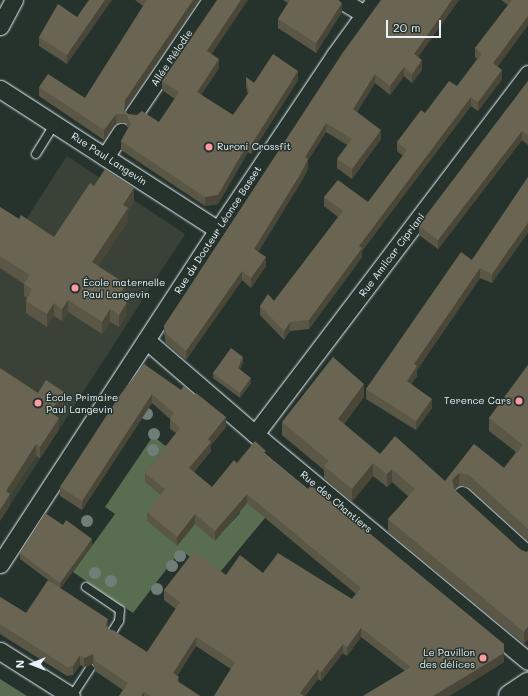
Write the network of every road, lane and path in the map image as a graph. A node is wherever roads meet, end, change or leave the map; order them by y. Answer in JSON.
{"nodes":[{"id":1,"x":14,"y":0,"type":"edge"},
{"id":2,"x":211,"y":0,"type":"edge"},
{"id":3,"x":342,"y":0,"type":"edge"},
{"id":4,"x":374,"y":0,"type":"edge"},
{"id":5,"x":364,"y":14,"type":"junction"},
{"id":6,"x":0,"y":26,"type":"edge"},
{"id":7,"x":528,"y":74,"type":"edge"},
{"id":8,"x":0,"y":89,"type":"edge"},
{"id":9,"x":132,"y":115,"type":"edge"},
{"id":10,"x":55,"y":124,"type":"junction"},
{"id":11,"x":121,"y":132,"type":"dead end"},
{"id":12,"x":36,"y":154,"type":"dead end"},
{"id":13,"x":105,"y":157,"type":"junction"},
{"id":14,"x":218,"y":230,"type":"junction"},
{"id":15,"x":146,"y":340,"type":"junction"},
{"id":16,"x":255,"y":434,"type":"junction"},
{"id":17,"x":462,"y":495,"type":"edge"},
{"id":18,"x":528,"y":555,"type":"edge"},
{"id":19,"x":0,"y":564,"type":"edge"},
{"id":20,"x":86,"y":587,"type":"dead end"},
{"id":21,"x":111,"y":634,"type":"edge"},
{"id":22,"x":0,"y":651,"type":"edge"},
{"id":23,"x":528,"y":661,"type":"edge"},
{"id":24,"x":90,"y":668,"type":"edge"},
{"id":25,"x":72,"y":696,"type":"edge"}],
"edges":[{"from":1,"to":6,"type":"street"},
{"from":2,"to":9,"type":"street","name":"Allée Mélodie"},
{"from":3,"to":5,"type":"street"},
{"from":4,"to":5,"type":"street","name":"Rue du Docteur Léonce Basset"},
{"from":5,"to":14,"type":"street","name":"Rue du Docteur Léonce Basset"},
{"from":7,"to":16,"type":"street","name":"Rue Amilcar Cipriani"},
{"from":8,"to":10,"type":"street","name":"Rue Paul Langevin"},
{"from":10,"to":12,"type":"lane"},
{"from":10,"to":13,"type":"street","name":"Rue Paul Langevin"},
{"from":11,"to":13,"type":"street"},
{"from":13,"to":14,"type":"street","name":"Rue Paul Langevin"},
{"from":14,"to":15,"type":"street","name":"Rue du Docteur Léonce Basset"},
{"from":15,"to":16,"type":"street","name":"Rue des Chantiers"},
{"from":15,"to":19,"type":"street","name":"Rue du Docteur Léonce Basset"},
{"from":16,"to":23,"type":"street","name":"Rue des Chantiers"},
{"from":17,"to":18,"type":"street"},
{"from":20,"to":21,"type":"lane"},
{"from":22,"to":25,"type":"street"},
{"from":24,"to":25,"type":"lane"}]}
